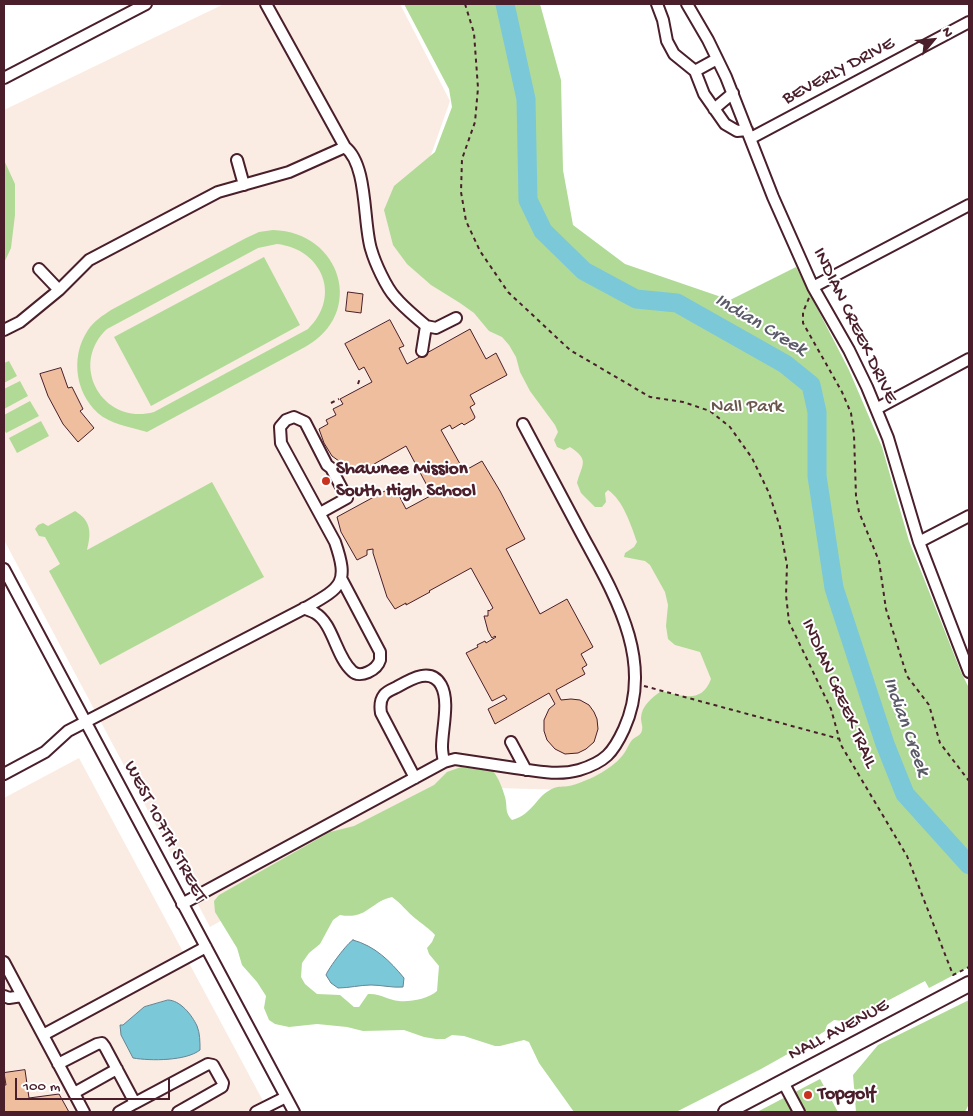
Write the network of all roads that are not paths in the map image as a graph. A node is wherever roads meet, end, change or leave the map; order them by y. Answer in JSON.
{"nodes":[{"id":1,"x":146,"y":4,"type":"edge"},
{"id":2,"x":266,"y":4,"type":"edge"},
{"id":3,"x":687,"y":4,"type":"edge"},
{"id":4,"x":661,"y":6,"type":"edge"},
{"id":5,"x":969,"y":22,"type":"edge"},
{"id":6,"x":717,"y":59,"type":"junction"},
{"id":7,"x":695,"y":71,"type":"junction"},
{"id":8,"x":4,"y":78,"type":"edge"},
{"id":9,"x":733,"y":93,"type":"junction"},
{"id":10,"x":714,"y":108,"type":"junction"},
{"id":11,"x":749,"y":134,"type":"junction"},
{"id":12,"x":345,"y":146,"type":"junction"},
{"id":13,"x":238,"y":160,"type":"dead end"},
{"id":14,"x":244,"y":185,"type":"junction"},
{"id":15,"x":969,"y":204,"type":"edge"},
{"id":16,"x":40,"y":269,"type":"dead end"},
{"id":17,"x":813,"y":287,"type":"junction"},
{"id":18,"x":59,"y":290,"type":"junction"},
{"id":19,"x":456,"y":318,"type":"dead end"},
{"id":20,"x":426,"y":326,"type":"junction"},
{"id":21,"x":4,"y":330,"type":"edge"},
{"id":22,"x":422,"y":351,"type":"dead end"},
{"id":23,"x":969,"y":360,"type":"edge"},
{"id":24,"x":876,"y":409,"type":"junction"},
{"id":25,"x":523,"y":424,"type":"dead end"},
{"id":26,"x":320,"y":513,"type":"junction"},
{"id":27,"x":969,"y":516,"type":"edge"},
{"id":28,"x":919,"y":542,"type":"junction"},
{"id":29,"x":4,"y":569,"type":"edge"},
{"id":30,"x":341,"y":578,"type":"junction"},
{"id":31,"x":304,"y":608,"type":"junction"},
{"id":32,"x":969,"y":672,"type":"edge"},
{"id":33,"x":86,"y":722,"type":"junction"},
{"id":34,"x":511,"y":742,"type":"dead end"},
{"id":35,"x":444,"y":762,"type":"junction"},
{"id":36,"x":526,"y":770,"type":"junction"},
{"id":37,"x":4,"y":774,"type":"edge"},
{"id":38,"x":415,"y":778,"type":"junction"},
{"id":39,"x":182,"y":904,"type":"junction"},
{"id":40,"x":206,"y":947,"type":"junction"},
{"id":41,"x":4,"y":962,"type":"edge"},
{"id":42,"x":965,"y":986,"type":"edge"},
{"id":43,"x":4,"y":996,"type":"edge"},
{"id":44,"x":22,"y":996,"type":"junction"},
{"id":45,"x":43,"y":1035,"type":"junction"},
{"id":46,"x":58,"y":1064,"type":"junction"},
{"id":47,"x":117,"y":1069,"type":"junction"},
{"id":48,"x":783,"y":1082,"type":"junction"},
{"id":49,"x":74,"y":1093,"type":"junction"},
{"id":50,"x":286,"y":1096,"type":"junction"},
{"id":51,"x":135,"y":1103,"type":"junction"},
{"id":52,"x":84,"y":1112,"type":"edge"},
{"id":53,"x":119,"y":1112,"type":"edge"},
{"id":54,"x":178,"y":1112,"type":"edge"},
{"id":55,"x":256,"y":1112,"type":"edge"},
{"id":56,"x":294,"y":1112,"type":"edge"},
{"id":57,"x":726,"y":1112,"type":"edge"},
{"id":58,"x":798,"y":1112,"type":"edge"}],
"edges":[{"from":1,"to":8,"type":"street"},
{"from":2,"to":12,"type":"street"},
{"from":3,"to":6,"type":"street","name":"INDIAN CREEK DRIVE"},
{"from":4,"to":7,"type":"street"},
{"from":5,"to":11,"type":"street","name":"BEVERLY DRIVE"},
{"from":6,"to":7,"type":"street"},
{"from":6,"to":9,"type":"street","name":"INDIAN CREEK DRIVE"},
{"from":7,"to":10,"type":"street"},
{"from":9,"to":10,"type":"street"},
{"from":9,"to":11,"type":"street","name":"INDIAN CREEK DRIVE"},
{"from":10,"to":11,"type":"street"},
{"from":11,"to":17,"type":"street","name":"INDIAN CREEK DRIVE"},
{"from":12,"to":14,"type":"street"},
{"from":12,"to":20,"type":"street"},
{"from":13,"to":14,"type":"street"},
{"from":14,"to":18,"type":"street"},
{"from":15,"to":17,"type":"street"},
{"from":16,"to":18,"type":"street"},
{"from":17,"to":24,"type":"street","name":"INDIAN CREEK DRIVE"},
{"from":18,"to":21,"type":"street"},
{"from":19,"to":20,"type":"street"},
{"from":20,"to":22,"type":"street"},
{"from":23,"to":24,"type":"street"},
{"from":24,"to":28,"type":"street","name":"INDIAN CREEK DRIVE"},
{"from":25,"to":36,"type":"street"},
{"from":26,"to":26,"type":"street"},
{"from":26,"to":30,"type":"street"},
{"from":27,"to":28,"type":"street"},
{"from":28,"to":32,"type":"street","name":"INDIAN CREEK DRIVE"},
{"from":29,"to":33,"type":"street","name":"WEST 107TH STREET"},
{"from":30,"to":31,"type":"street"},
{"from":30,"to":31,"type":"street"},
{"from":31,"to":33,"type":"street"},
{"from":33,"to":37,"type":"street"},
{"from":33,"to":39,"type":"street","name":"WEST 107TH STREET"},
{"from":34,"to":36,"type":"street"},
{"from":35,"to":36,"type":"street"},
{"from":35,"to":38,"type":"street"},
{"from":35,"to":38,"type":"street"},
{"from":38,"to":39,"type":"street"},
{"from":39,"to":40,"type":"street","name":"WEST 107TH STREET"},
{"from":40,"to":45,"type":"street"},
{"from":40,"to":50,"type":"street","name":"WEST 107TH STREET"},
{"from":41,"to":44,"type":"street"},
{"from":42,"to":48,"type":"main road","name":"NALL AVENUE"},
{"from":43,"to":44,"type":"street"},
{"from":44,"to":45,"type":"street"},
{"from":45,"to":46,"type":"street"},
{"from":46,"to":47,"type":"street"},
{"from":46,"to":49,"type":"street"},
{"from":47,"to":49,"type":"street"},
{"from":47,"to":51,"type":"street"},
{"from":48,"to":57,"type":"main road","name":"NALL AVENUE"},
{"from":48,"to":58,"type":"street"},
{"from":49,"to":52,"type":"street"},
{"from":50,"to":55,"type":"street"},
{"from":50,"to":56,"type":"street","name":"WEST 107TH STREET"},
{"from":51,"to":53,"type":"street"},
{"from":51,"to":54,"type":"street"}]}
